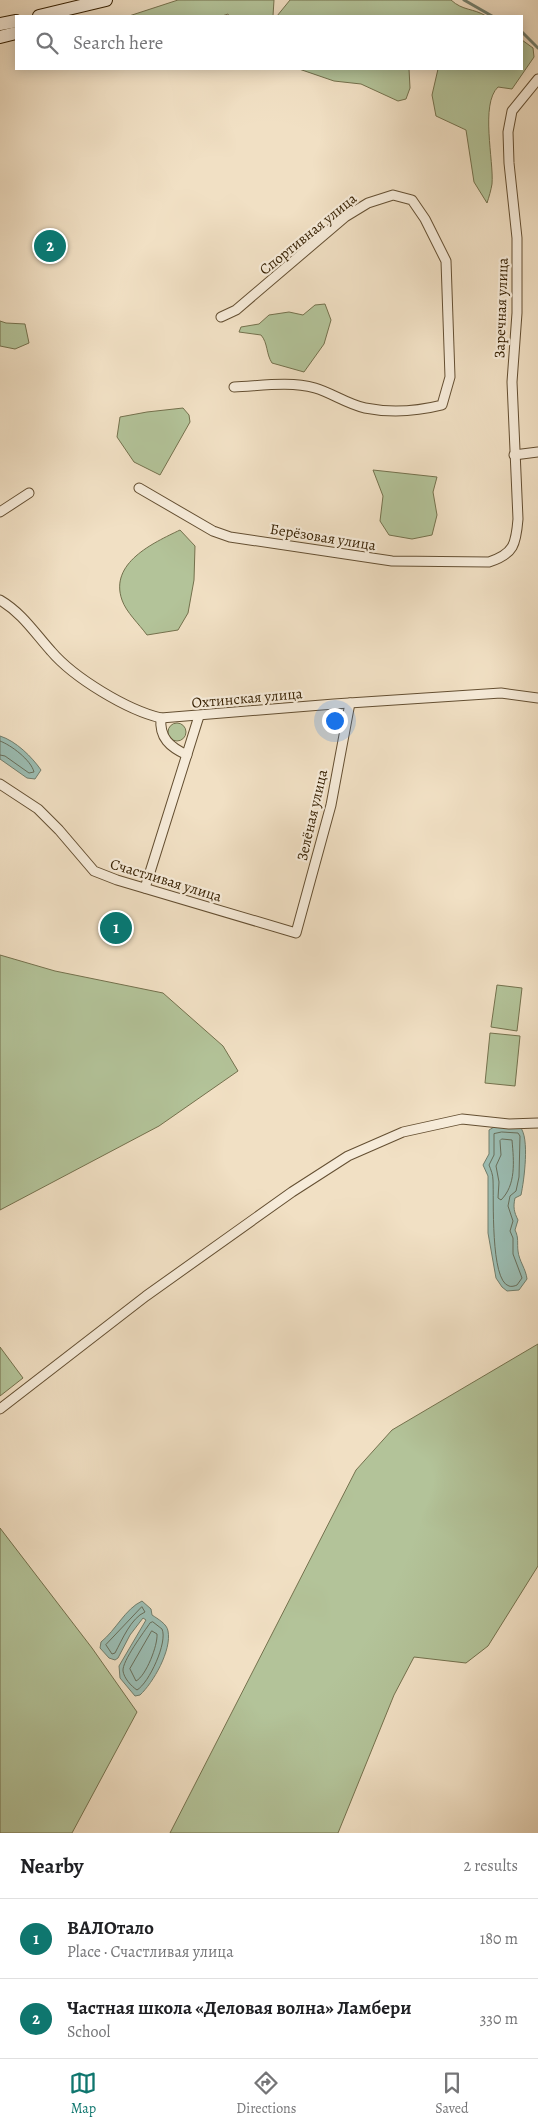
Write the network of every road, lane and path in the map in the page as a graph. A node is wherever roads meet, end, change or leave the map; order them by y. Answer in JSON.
{"nodes":[{"id":1,"x":106,"y":0,"type":"edge"},
{"id":2,"x":63,"y":13,"type":"edge"},
{"id":3,"x":47,"y":15,"type":"edge"},
{"id":4,"x":15,"y":21,"type":"edge"},
{"id":5,"x":0,"y":24,"type":"edge"},
{"id":6,"x":15,"y":33,"type":"edge"},
{"id":7,"x":0,"y":37,"type":"edge"},
{"id":8,"x":538,"y":78,"type":"edge"},
{"id":9,"x":221,"y":317,"type":"dead end"},
{"id":10,"x":234,"y":387,"type":"dead end"},
{"id":11,"x":538,"y":452,"type":"edge"},
{"id":12,"x":514,"y":455,"type":"junction"},
{"id":13,"x":139,"y":488,"type":"dead end"},
{"id":14,"x":29,"y":493,"type":"dead end"},
{"id":15,"x":0,"y":512,"type":"edge"},
{"id":16,"x":513,"y":548,"type":"joint"},
{"id":17,"x":0,"y":600,"type":"edge"},
{"id":18,"x":538,"y":698,"type":"edge"},
{"id":19,"x":350,"y":703,"type":"junction"},
{"id":20,"x":199,"y":716,"type":"junction"},
{"id":21,"x":161,"y":718,"type":"junction"},
{"id":22,"x":187,"y":755,"type":"junction"},
{"id":23,"x":0,"y":784,"type":"edge"},
{"id":24,"x":146,"y":888,"type":"junction"},
{"id":25,"x":296,"y":933,"type":"joint"},
{"id":26,"x":538,"y":1123,"type":"edge"},
{"id":27,"x":0,"y":1409,"type":"edge"}],
"edges":[{"from":1,"to":2,"type":"main road"},
{"from":2,"to":3,"type":"main road"},
{"from":4,"to":5,"type":"main road"},
{"from":6,"to":7,"type":"main road"},
{"from":8,"to":12,"type":"street","name":"Заречная улица"},
{"from":9,"to":10,"type":"street","name":"Спортивная улица"},
{"from":11,"to":12,"type":"street"},
{"from":12,"to":16,"type":"street","name":"Заречная улица"},
{"from":13,"to":16,"type":"street","name":"Берёзовая улица"},
{"from":14,"to":15,"type":"street"},
{"from":17,"to":21,"type":"street","name":"Охтинская улица"},
{"from":18,"to":19,"type":"street","name":"Охтинская улица"},
{"from":19,"to":20,"type":"street","name":"Охтинская улица"},
{"from":19,"to":25,"type":"street","name":"Зелёная улица"},
{"from":20,"to":21,"type":"street","name":"Охтинская улица"},
{"from":20,"to":22,"type":"street"},
{"from":21,"to":22,"type":"street"},
{"from":22,"to":24,"type":"street"},
{"from":23,"to":24,"type":"street","name":"Счастливая улица"},
{"from":24,"to":25,"type":"street","name":"Счастливая улица"},
{"from":26,"to":27,"type":"street"}]}
